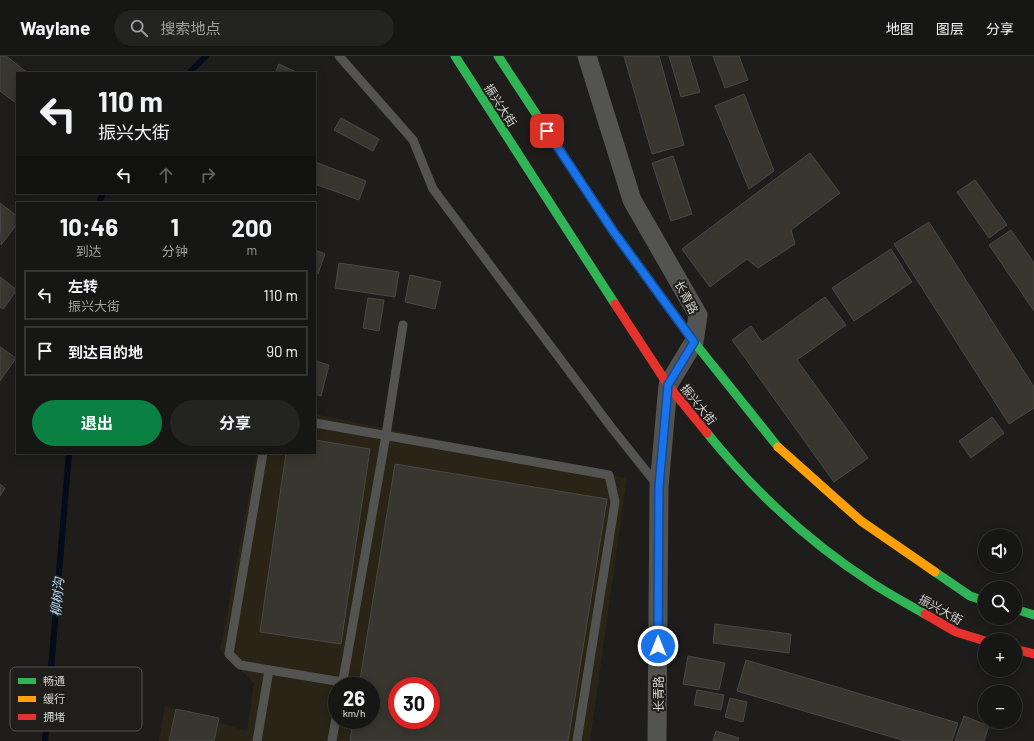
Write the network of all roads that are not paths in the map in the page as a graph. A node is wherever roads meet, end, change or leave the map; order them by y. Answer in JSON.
{"nodes":[{"id":1,"x":339,"y":56,"type":"edge"},
{"id":2,"x":455,"y":56,"type":"edge"},
{"id":3,"x":498,"y":56,"type":"edge"},
{"id":4,"x":587,"y":56,"type":"edge"},
{"id":5,"x":403,"y":325,"type":"dead end"},
{"id":6,"x":694,"y":342,"type":"junction"},
{"id":7,"x":668,"y":385,"type":"junction"},
{"id":8,"x":316,"y":422,"type":"edge"},
{"id":9,"x":386,"y":435,"type":"junction"},
{"id":10,"x":263,"y":454,"type":"edge"},
{"id":11,"x":659,"y":487,"type":"junction"},
{"id":12,"x":978,"y":599,"type":"edge"},
{"id":13,"x":1022,"y":612,"type":"edge"},
{"id":14,"x":1034,"y":615,"type":"edge"},
{"id":15,"x":978,"y":638,"type":"edge"},
{"id":16,"x":1022,"y":651,"type":"edge"},
{"id":17,"x":1034,"y":654,"type":"edge"},
{"id":18,"x":269,"y":670,"type":"junction"},
{"id":19,"x":343,"y":677,"type":"edge"},
{"id":20,"x":328,"y":681,"type":"edge"},
{"id":21,"x":334,"y":729,"type":"edge"},
{"id":22,"x":257,"y":741,"type":"edge"},
{"id":23,"x":332,"y":741,"type":"edge"},
{"id":24,"x":577,"y":741,"type":"edge"},
{"id":25,"x":657,"y":741,"type":"edge"}],
"edges":[{"from":1,"to":11,"type":"lane"},
{"from":2,"to":7,"type":"street","name":"振兴大街"},
{"from":3,"to":6,"type":"street","name":"振兴大街"},
{"from":4,"to":6,"type":"street","name":"长青路"},
{"from":5,"to":9,"type":"lane"},
{"from":6,"to":7,"type":"street","name":"长青路"},
{"from":6,"to":12,"type":"street","name":"振兴大街"},
{"from":7,"to":11,"type":"street","name":"长青路"},
{"from":7,"to":15,"type":"street","name":"振兴大街"},
{"from":8,"to":9,"type":"lane"},
{"from":9,"to":19,"type":"lane"},
{"from":9,"to":24,"type":"lane"},
{"from":10,"to":18,"type":"lane"},
{"from":11,"to":25,"type":"street","name":"长青路"},
{"from":13,"to":14,"type":"street"},
{"from":16,"to":17,"type":"street"},
{"from":18,"to":20,"type":"lane"},
{"from":18,"to":22,"type":"lane"},
{"from":21,"to":23,"type":"lane"}]}
